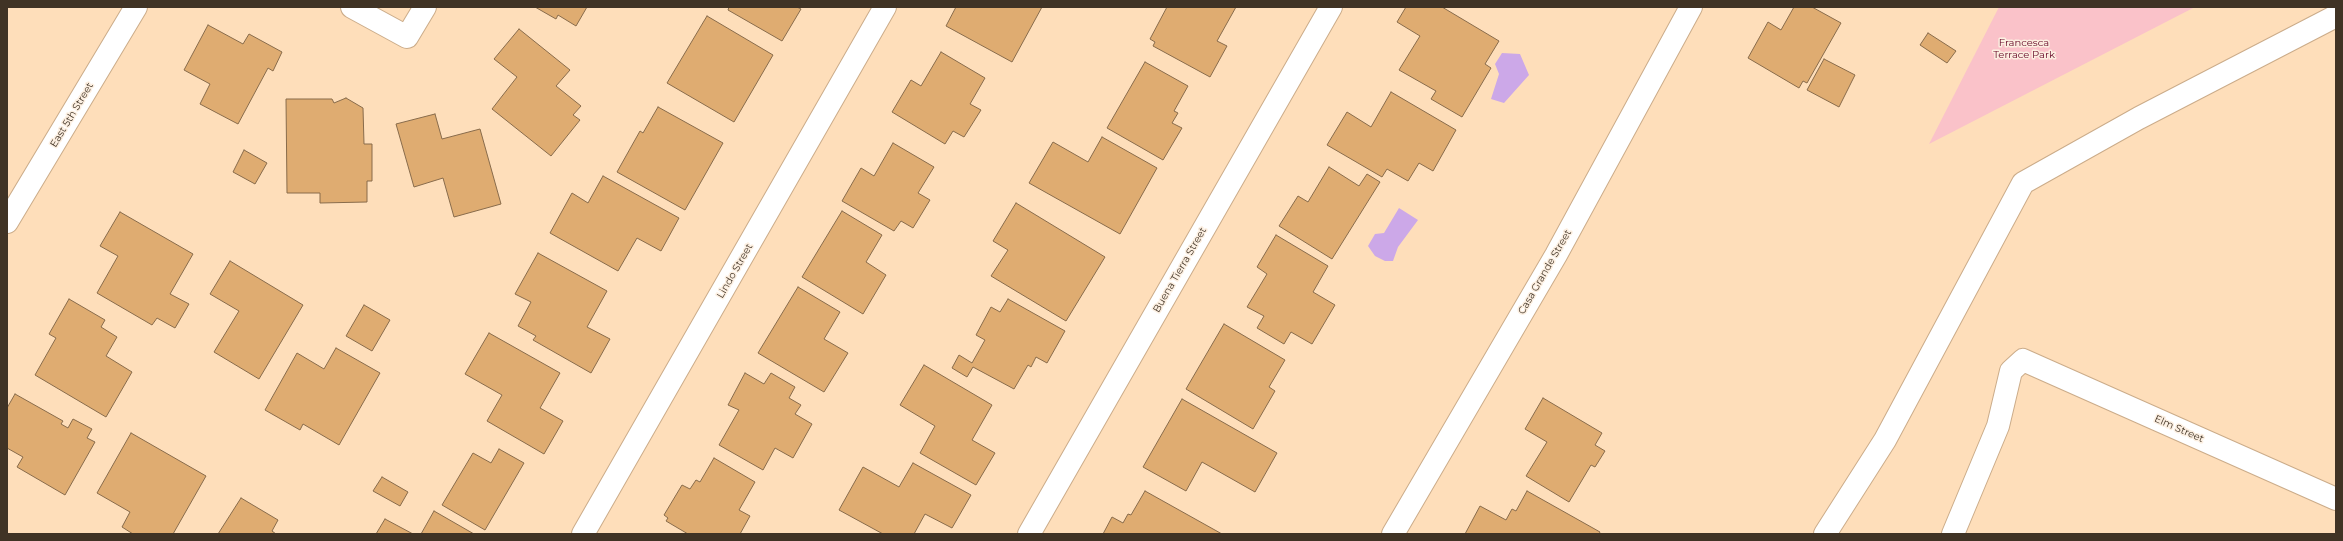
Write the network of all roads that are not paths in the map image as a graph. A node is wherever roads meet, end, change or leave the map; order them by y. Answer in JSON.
{"nodes":[{"id":1,"x":136,"y":7,"type":"edge"},
{"id":2,"x":352,"y":7,"type":"edge"},
{"id":3,"x":425,"y":7,"type":"edge"},
{"id":4,"x":885,"y":7,"type":"edge"},
{"id":5,"x":1330,"y":7,"type":"edge"},
{"id":6,"x":1691,"y":7,"type":"edge"},
{"id":7,"x":2336,"y":16,"type":"edge"},
{"id":8,"x":7,"y":222,"type":"edge"},
{"id":9,"x":2336,"y":499,"type":"edge"},
{"id":10,"x":583,"y":534,"type":"edge"},
{"id":11,"x":1030,"y":534,"type":"edge"},
{"id":12,"x":1393,"y":534,"type":"edge"},
{"id":13,"x":1825,"y":534,"type":"edge"},
{"id":14,"x":1953,"y":534,"type":"edge"}],
"edges":[{"from":1,"to":8,"type":"street","name":"East 5th Street"},
{"from":2,"to":3,"type":"street"},
{"from":4,"to":10,"type":"street","name":"Lindo Street"},
{"from":5,"to":11,"type":"street","name":"Buena Tierra Street"},
{"from":6,"to":12,"type":"street","name":"Casa Grande Street"},
{"from":7,"to":13,"type":"street"},
{"from":9,"to":14,"type":"street","name":"Elm Street"}]}
